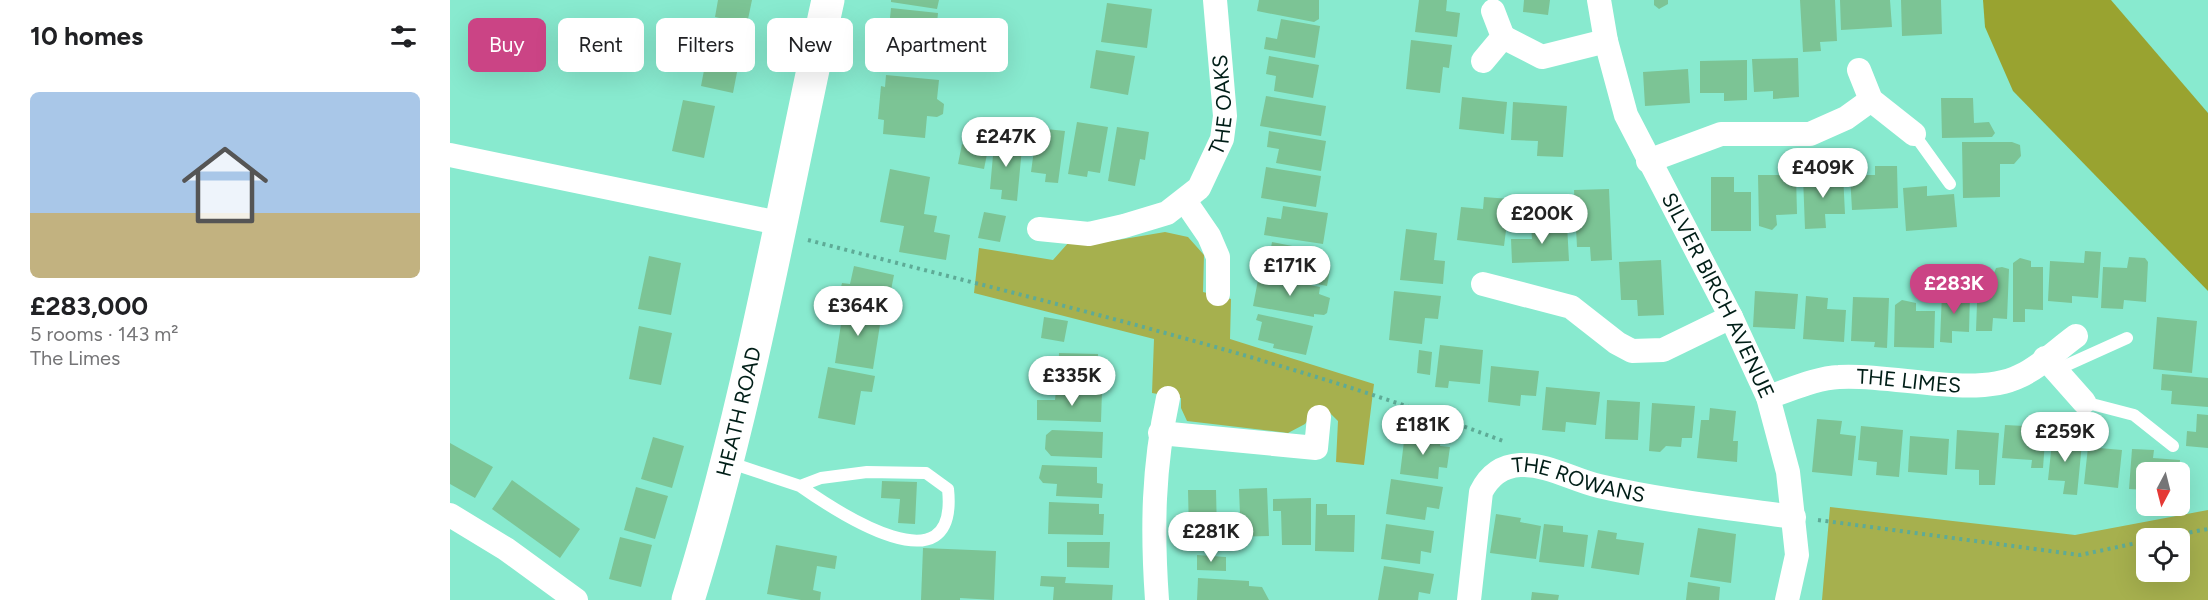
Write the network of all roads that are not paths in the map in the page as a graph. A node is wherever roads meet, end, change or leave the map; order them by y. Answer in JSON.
{"nodes":[{"id":1,"x":828,"y":0,"type":"edge"},
{"id":2,"x":1215,"y":0,"type":"edge"},
{"id":3,"x":1599,"y":0,"type":"edge"},
{"id":4,"x":1493,"y":11,"type":"dead end"},
{"id":5,"x":1503,"y":37,"type":"junction"},
{"id":6,"x":1606,"y":42,"type":"junction"},
{"id":7,"x":1483,"y":61,"type":"dead end"},
{"id":8,"x":1859,"y":70,"type":"dead end"},
{"id":9,"x":1870,"y":100,"type":"junction"},
{"id":10,"x":1914,"y":134,"type":"joint"},
{"id":11,"x":450,"y":154,"type":"edge"},
{"id":12,"x":1648,"y":161,"type":"junction"},
{"id":13,"x":1950,"y":184,"type":"dead end"},
{"id":14,"x":1185,"y":201,"type":"junction"},
{"id":15,"x":779,"y":222,"type":"junction"},
{"id":16,"x":1039,"y":229,"type":"dead end"},
{"id":17,"x":1483,"y":284,"type":"dead end"},
{"id":18,"x":1218,"y":294,"type":"dead end"},
{"id":19,"x":1731,"y":316,"type":"junction"},
{"id":20,"x":2076,"y":336,"type":"dead end"},
{"id":21,"x":2127,"y":338,"type":"dead end"},
{"id":22,"x":2051,"y":364,"type":"junction"},
{"id":23,"x":1768,"y":397,"type":"junction"},
{"id":24,"x":1168,"y":398,"type":"dead end"},
{"id":25,"x":2085,"y":402,"type":"joint"},
{"id":26,"x":1319,"y":417,"type":"dead end"},
{"id":27,"x":1160,"y":433,"type":"junction"},
{"id":28,"x":2173,"y":446,"type":"dead end"},
{"id":29,"x":727,"y":461,"type":"junction"},
{"id":30,"x":800,"y":486,"type":"junction"},
{"id":31,"x":450,"y":515,"type":"edge"},
{"id":32,"x":1794,"y":517,"type":"junction"},
{"id":33,"x":576,"y":600,"type":"edge"},
{"id":34,"x":688,"y":600,"type":"edge"},
{"id":35,"x":1157,"y":600,"type":"edge"},
{"id":36,"x":1469,"y":600,"type":"edge"},
{"id":37,"x":1786,"y":600,"type":"edge"}],
"edges":[{"from":1,"to":15,"type":"street","name":"HEATH ROAD"},
{"from":2,"to":14,"type":"street","name":"THE OAKS"},
{"from":3,"to":6,"type":"street","name":"SILVER BIRCH AVENUE"},
{"from":4,"to":5,"type":"street"},
{"from":5,"to":6,"type":"street"},
{"from":5,"to":7,"type":"street"},
{"from":6,"to":12,"type":"street","name":"SILVER BIRCH AVENUE"},
{"from":8,"to":9,"type":"street"},
{"from":9,"to":10,"type":"street"},
{"from":9,"to":12,"type":"street"},
{"from":10,"to":13,"type":"lane"},
{"from":11,"to":15,"type":"street"},
{"from":12,"to":19,"type":"street","name":"SILVER BIRCH AVENUE"},
{"from":14,"to":16,"type":"street","name":"THE OAKS"},
{"from":14,"to":18,"type":"street"},
{"from":15,"to":29,"type":"street","name":"HEATH ROAD"},
{"from":17,"to":19,"type":"street"},
{"from":19,"to":23,"type":"street","name":"SILVER BIRCH AVENUE"},
{"from":20,"to":22,"type":"street","name":"THE LIMES"},
{"from":21,"to":22,"type":"lane"},
{"from":22,"to":23,"type":"street","name":"THE LIMES"},
{"from":22,"to":25,"type":"street"},
{"from":23,"to":32,"type":"street","name":"SILVER BIRCH AVENUE"},
{"from":24,"to":27,"type":"street"},
{"from":25,"to":28,"type":"lane"},
{"from":26,"to":27,"type":"street"},
{"from":27,"to":35,"type":"street"},
{"from":29,"to":30,"type":"lane"},
{"from":29,"to":34,"type":"street","name":"HEATH ROAD"},
{"from":30,"to":30,"type":"lane"},
{"from":31,"to":33,"type":"street"},
{"from":32,"to":36,"type":"street","name":"THE ROWANS"},
{"from":32,"to":37,"type":"street","name":"SILVER BIRCH AVENUE"}]}
